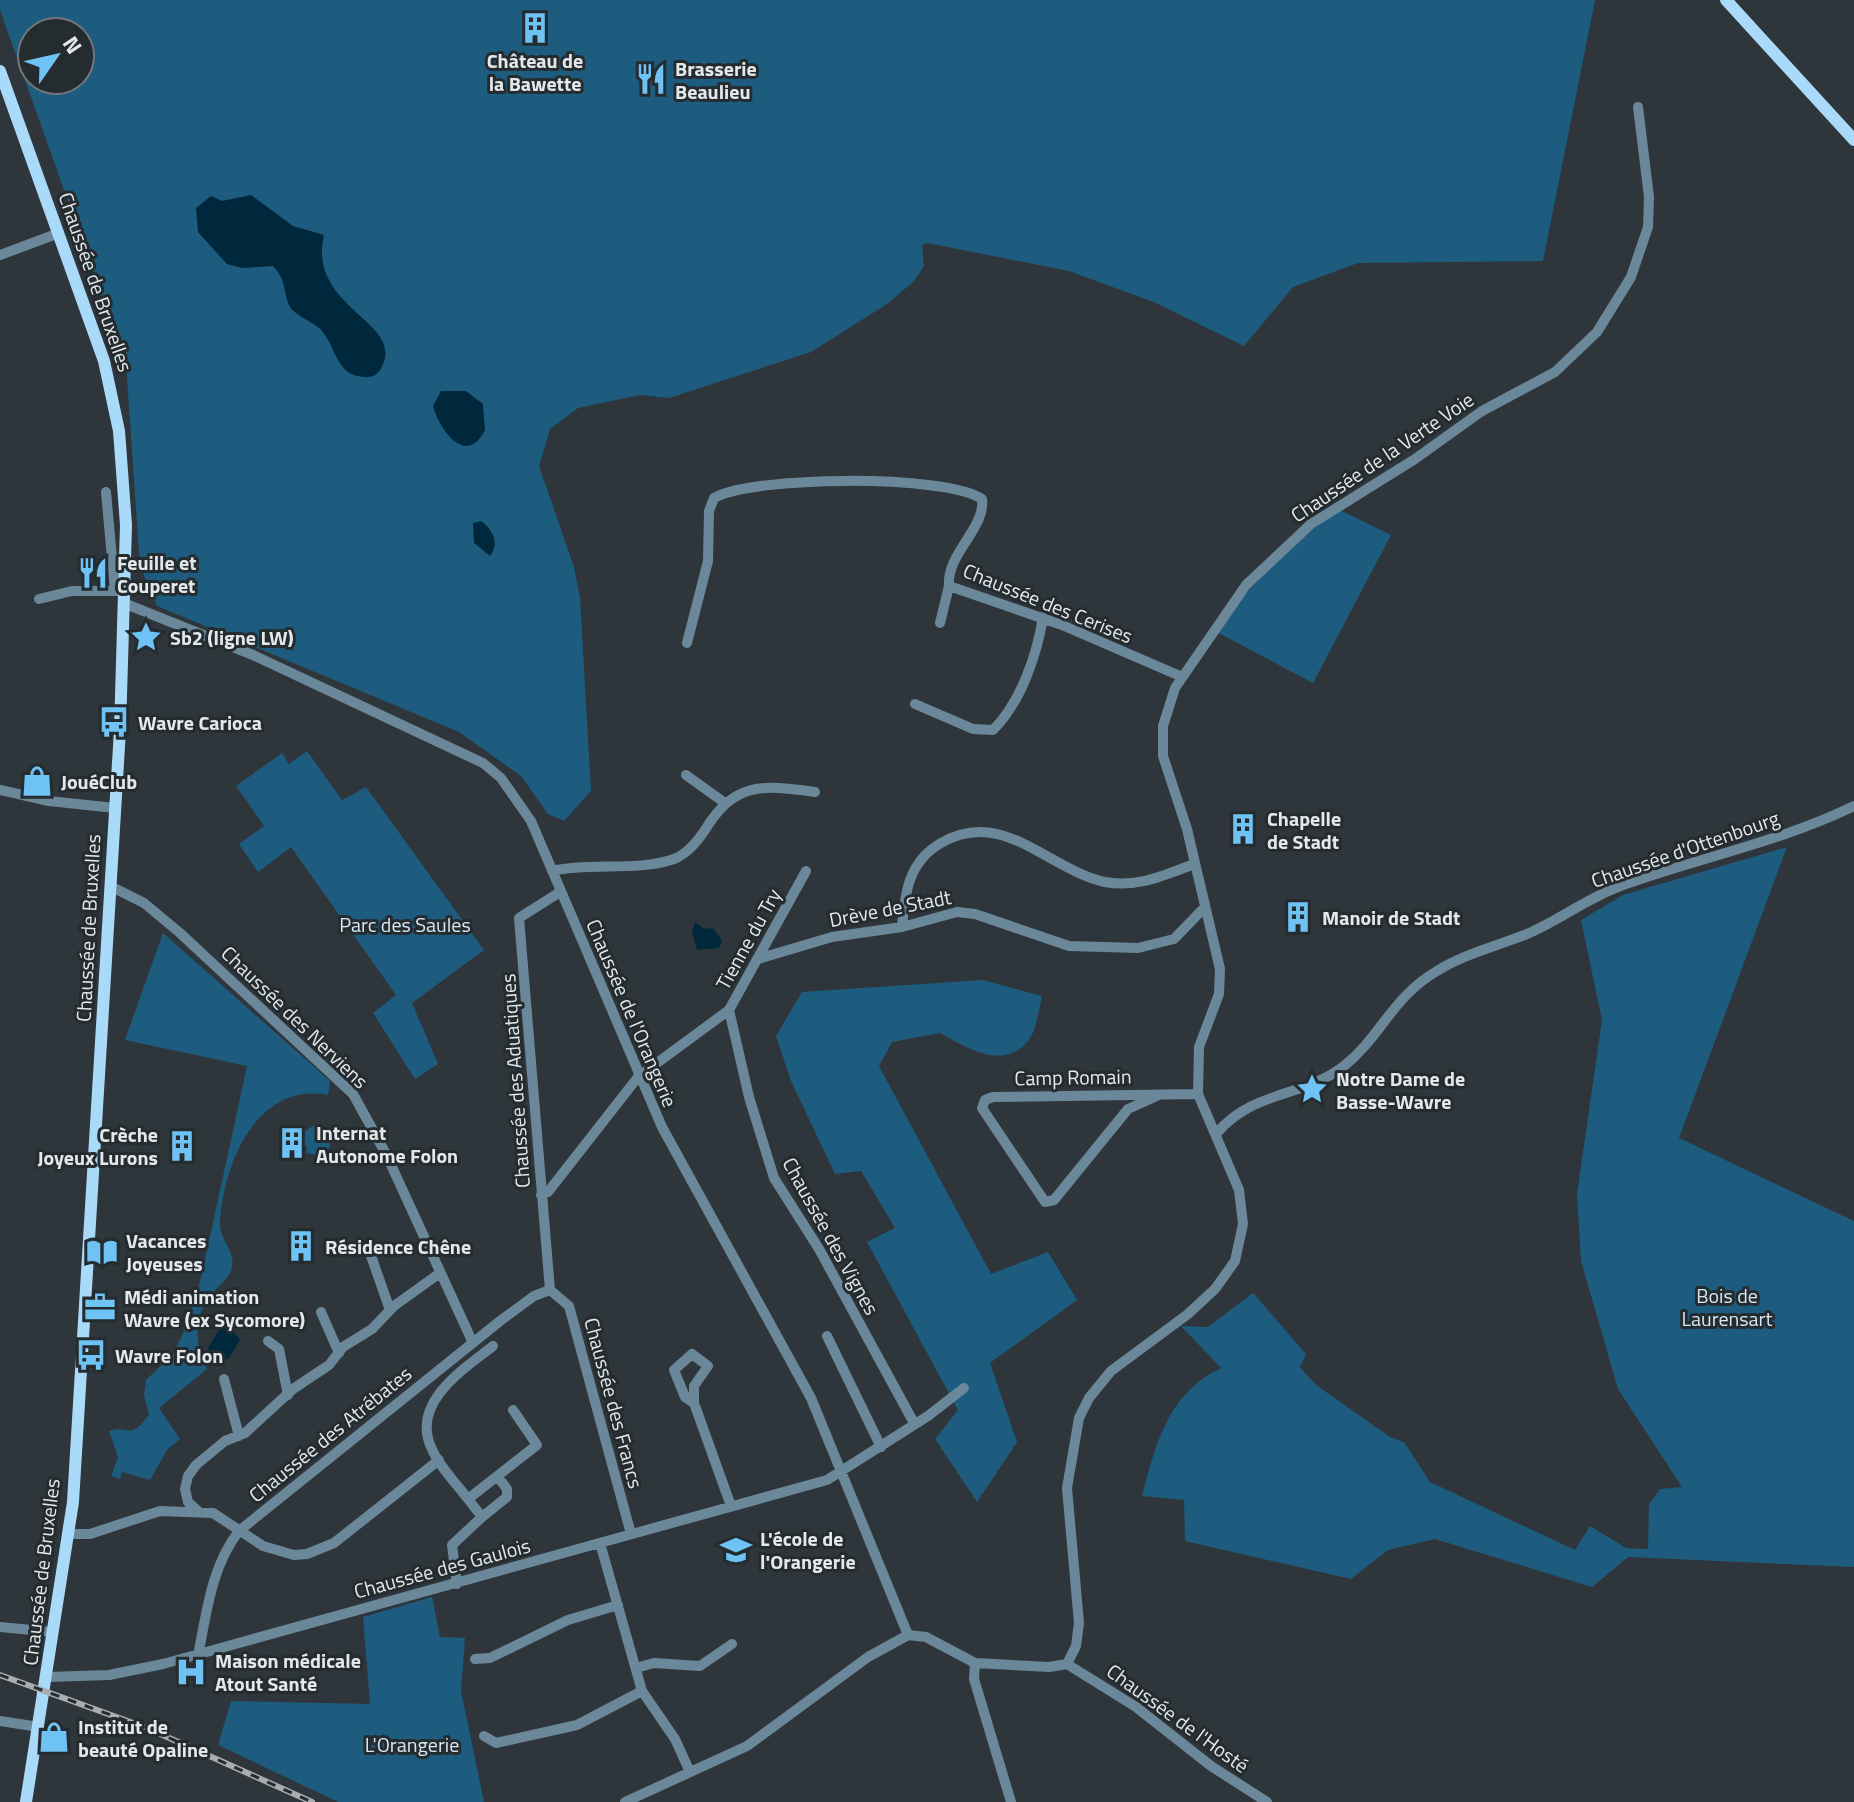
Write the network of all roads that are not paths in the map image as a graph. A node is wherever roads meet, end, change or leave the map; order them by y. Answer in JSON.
{"nodes":[{"id":1,"x":1726,"y":0,"type":"edge"},
{"id":2,"x":0,"y":71,"type":"edge"},
{"id":3,"x":1638,"y":107,"type":"dead end"},
{"id":4,"x":1854,"y":140,"type":"edge"},
{"id":5,"x":59,"y":233,"type":"junction"},
{"id":6,"x":0,"y":255,"type":"edge"},
{"id":7,"x":106,"y":492,"type":"dead end"},
{"id":8,"x":949,"y":586,"type":"junction"},
{"id":9,"x":123,"y":596,"type":"junction"},
{"id":10,"x":39,"y":599,"type":"dead end"},
{"id":11,"x":1043,"y":617,"type":"junction"},
{"id":12,"x":940,"y":623,"type":"dead end"},
{"id":13,"x":687,"y":643,"type":"dead end"},
{"id":14,"x":1180,"y":676,"type":"junction"},
{"id":15,"x":915,"y":704,"type":"dead end"},
{"id":16,"x":686,"y":775,"type":"dead end"},
{"id":17,"x":0,"y":790,"type":"edge"},
{"id":18,"x":815,"y":792,"type":"dead end"},
{"id":19,"x":725,"y":803,"type":"junction"},
{"id":20,"x":1854,"y":806,"type":"edge"},
{"id":21,"x":115,"y":808,"type":"junction"},
{"id":22,"x":1194,"y":864,"type":"junction"},
{"id":23,"x":552,"y":871,"type":"junction"},
{"id":24,"x":806,"y":871,"type":"dead end"},
{"id":25,"x":110,"y":886,"type":"junction"},
{"id":26,"x":560,"y":892,"type":"junction"},
{"id":27,"x":1204,"y":908,"type":"junction"},
{"id":28,"x":902,"y":927,"type":"junction"},
{"id":29,"x":758,"y":959,"type":"junction"},
{"id":30,"x":729,"y":1010,"type":"junction"},
{"id":31,"x":638,"y":1077,"type":"junction"},
{"id":32,"x":1198,"y":1094,"type":"junction"},
{"id":33,"x":1159,"y":1095,"type":"junction"},
{"id":34,"x":1217,"y":1133,"type":"junction"},
{"id":35,"x":541,"y":1195,"type":"junction"},
{"id":36,"x":370,"y":1253,"type":"dead end"},
{"id":37,"x":440,"y":1273,"type":"junction"},
{"id":38,"x":550,"y":1290,"type":"junction"},
{"id":39,"x":390,"y":1310,"type":"junction"},
{"id":40,"x":321,"y":1312,"type":"dead end"},
{"id":41,"x":827,"y":1336,"type":"dead end"},
{"id":42,"x":268,"y":1341,"type":"dead end"},
{"id":43,"x":473,"y":1343,"type":"junction"},
{"id":44,"x":493,"y":1346,"type":"dead end"},
{"id":45,"x":463,"y":1350,"type":"junction"},
{"id":46,"x":339,"y":1353,"type":"junction"},
{"id":47,"x":473,"y":1362,"type":"junction"},
{"id":48,"x":447,"y":1363,"type":"junction"},
{"id":49,"x":457,"y":1375,"type":"junction"},
{"id":50,"x":224,"y":1379,"type":"dead end"},
{"id":51,"x":964,"y":1388,"type":"dead end"},
{"id":52,"x":288,"y":1395,"type":"junction"},
{"id":53,"x":694,"y":1403,"type":"junction"},
{"id":54,"x":513,"y":1410,"type":"dead end"},
{"id":55,"x":914,"y":1423,"type":"junction"},
{"id":56,"x":239,"y":1436,"type":"junction"},
{"id":57,"x":881,"y":1447,"type":"junction"},
{"id":58,"x":439,"y":1460,"type":"junction"},
{"id":59,"x":842,"y":1473,"type":"junction"},
{"id":60,"x":498,"y":1477,"type":"junction"},
{"id":61,"x":468,"y":1499,"type":"junction"},
{"id":62,"x":731,"y":1506,"type":"junction"},
{"id":63,"x":199,"y":1512,"type":"junction"},
{"id":64,"x":482,"y":1517,"type":"junction"},
{"id":65,"x":239,"y":1531,"type":"junction"},
{"id":66,"x":69,"y":1534,"type":"junction"},
{"id":67,"x":631,"y":1534,"type":"junction"},
{"id":68,"x":600,"y":1543,"type":"junction"},
{"id":69,"x":457,"y":1584,"type":"junction"},
{"id":70,"x":618,"y":1605,"type":"junction"},
{"id":71,"x":0,"y":1627,"type":"edge"},
{"id":72,"x":53,"y":1632,"type":"junction"},
{"id":73,"x":908,"y":1635,"type":"junction"},
{"id":74,"x":732,"y":1644,"type":"dead end"},
{"id":75,"x":198,"y":1655,"type":"junction"},
{"id":76,"x":475,"y":1659,"type":"dead end"},
{"id":77,"x":975,"y":1663,"type":"junction"},
{"id":78,"x":1067,"y":1664,"type":"junction"},
{"id":79,"x":636,"y":1668,"type":"junction"},
{"id":80,"x":48,"y":1677,"type":"junction"},
{"id":81,"x":642,"y":1691,"type":"junction"},
{"id":82,"x":0,"y":1721,"type":"edge"},
{"id":83,"x":39,"y":1727,"type":"junction"},
{"id":84,"x":484,"y":1736,"type":"dead end"},
{"id":85,"x":690,"y":1772,"type":"junction"},
{"id":86,"x":26,"y":1802,"type":"edge"},
{"id":87,"x":625,"y":1802,"type":"edge"},
{"id":88,"x":1011,"y":1802,"type":"edge"},
{"id":89,"x":1267,"y":1802,"type":"edge"}],
"edges":[{"from":1,"to":4,"type":"main road"},
{"from":2,"to":5,"type":"main road","name":"Chaussée de Bruxelles"},
{"from":3,"to":14,"type":"street","name":"Chaussée de la Verte Voie"},
{"from":5,"to":6,"type":"street"},
{"from":5,"to":9,"type":"main road","name":"Chaussée de Bruxelles"},
{"from":7,"to":9,"type":"street"},
{"from":8,"to":11,"type":"street","name":"Chaussée des Cerises"},
{"from":8,"to":12,"type":"street"},
{"from":8,"to":13,"type":"street","name":"Chaussée des Cerises"},
{"from":9,"to":10,"type":"street","name":"Chaussée de l'Orangerie"},
{"from":9,"to":21,"type":"main road","name":"Chaussée de Bruxelles"},
{"from":9,"to":23,"type":"street","name":"Chaussée de l'Orangerie"},
{"from":11,"to":14,"type":"street","name":"Chaussée des Cerises"},
{"from":11,"to":15,"type":"street"},
{"from":14,"to":22,"type":"street","name":"Chaussée de la Verte Voie"},
{"from":16,"to":19,"type":"street"},
{"from":17,"to":21,"type":"street"},
{"from":18,"to":19,"type":"street"},
{"from":19,"to":23,"type":"street"},
{"from":20,"to":34,"type":"street","name":"Chaussée d'Ottenbourg"},
{"from":21,"to":25,"type":"main road","name":"Chaussée de Bruxelles"},
{"from":22,"to":27,"type":"street","name":"Chaussée de la Verte Voie"},
{"from":22,"to":28,"type":"street"},
{"from":23,"to":26,"type":"street","name":"Chaussée de l'Orangerie"},
{"from":24,"to":29,"type":"street","name":"Tienne du Try"},
{"from":25,"to":37,"type":"street","name":"Chaussée des Nerviens"},
{"from":25,"to":66,"type":"main road","name":"Chaussée de Bruxelles"},
{"from":26,"to":31,"type":"street","name":"Chaussée de l'Orangerie"},
{"from":26,"to":35,"type":"street","name":"Chaussée des Aduatiques"},
{"from":27,"to":28,"type":"street","name":"Drève de Stadt"},
{"from":27,"to":32,"type":"street","name":"Chaussée de la Verte Voie"},
{"from":28,"to":29,"type":"street","name":"Drève de Stadt"},
{"from":29,"to":30,"type":"street","name":"Tienne du Try"},
{"from":30,"to":31,"type":"street","name":"Tienne du Try"},
{"from":30,"to":55,"type":"street","name":"Chaussée des Vignes"},
{"from":31,"to":35,"type":"street","name":"Tienne du Try"},
{"from":31,"to":59,"type":"street","name":"Chaussée de l'Orangerie"},
{"from":32,"to":33,"type":"street","name":"Camp Romain"},
{"from":32,"to":34,"type":"street","name":"Chaussée de la Verte Voie"},
{"from":33,"to":33,"type":"street","name":"Camp Romain"},
{"from":34,"to":78,"type":"street"},
{"from":35,"to":38,"type":"street","name":"Chaussée des Aduatiques"},
{"from":36,"to":39,"type":"street"},
{"from":37,"to":39,"type":"street"},
{"from":37,"to":43,"type":"street","name":"Chaussée des Nerviens"},
{"from":38,"to":43,"type":"street","name":"Chaussée des Atrébates"},
{"from":38,"to":67,"type":"street","name":"Chaussée des Francs"},
{"from":39,"to":46,"type":"street"},
{"from":40,"to":46,"type":"street"},
{"from":41,"to":57,"type":"street"},
{"from":42,"to":52,"type":"street"},
{"from":43,"to":45,"type":"street","name":"Chaussée des Atrébates"},
{"from":44,"to":47,"type":"street"},
{"from":45,"to":47,"type":"street"},
{"from":45,"to":48,"type":"street","name":"Chaussée des Atrébates"},
{"from":46,"to":52,"type":"street"},
{"from":47,"to":49,"type":"street"},
{"from":48,"to":49,"type":"street"},
{"from":48,"to":65,"type":"street","name":"Chaussée des Atrébates"},
{"from":49,"to":58,"type":"street"},
{"from":50,"to":56,"type":"street"},
{"from":51,"to":55,"type":"street","name":"Chaussée des Gaulois"},
{"from":52,"to":56,"type":"street"},
{"from":53,"to":53,"type":"street"},
{"from":53,"to":62,"type":"street"},
{"from":54,"to":60,"type":"street"},
{"from":55,"to":57,"type":"street","name":"Chaussée des Gaulois"},
{"from":56,"to":63,"type":"street"},
{"from":57,"to":59,"type":"street","name":"Chaussée des Gaulois"},
{"from":58,"to":61,"type":"street"},
{"from":58,"to":65,"type":"street"},
{"from":59,"to":62,"type":"street","name":"Chaussée des Gaulois"},
{"from":59,"to":73,"type":"street","name":"Chaussée de l'Orangerie"},
{"from":60,"to":61,"type":"street"},
{"from":60,"to":64,"type":"street"},
{"from":61,"to":64,"type":"street"},
{"from":62,"to":67,"type":"street","name":"Chaussée des Gaulois"},
{"from":63,"to":65,"type":"street"},
{"from":63,"to":66,"type":"street"},
{"from":64,"to":69,"type":"street"},
{"from":65,"to":75,"type":"street","name":"Chaussée des Atrébates"},
{"from":66,"to":72,"type":"main road","name":"Chaussée de Bruxelles"},
{"from":67,"to":68,"type":"street","name":"Chaussée des Gaulois"},
{"from":68,"to":69,"type":"street","name":"Chaussée des Gaulois"},
{"from":68,"to":70,"type":"street"},
{"from":69,"to":75,"type":"street","name":"Chaussée des Gaulois"},
{"from":70,"to":76,"type":"street"},
{"from":70,"to":79,"type":"street"},
{"from":71,"to":72,"type":"street"},
{"from":72,"to":80,"type":"main road","name":"Chaussée de Bruxelles"},
{"from":73,"to":77,"type":"street"},
{"from":73,"to":85,"type":"street"},
{"from":74,"to":79,"type":"street"},
{"from":75,"to":80,"type":"street","name":"Chaussée des Gaulois"},
{"from":77,"to":78,"type":"street"},
{"from":77,"to":88,"type":"street"},
{"from":78,"to":89,"type":"street","name":"Chaussée de l'Hosté"},
{"from":79,"to":81,"type":"street"},
{"from":80,"to":83,"type":"main road","name":"Chaussée de Bruxelles"},
{"from":81,"to":84,"type":"street"},
{"from":81,"to":85,"type":"street"},
{"from":82,"to":83,"type":"street"},
{"from":83,"to":86,"type":"main road","name":"Chaussée de Bruxelles"},
{"from":85,"to":87,"type":"street"}]}
